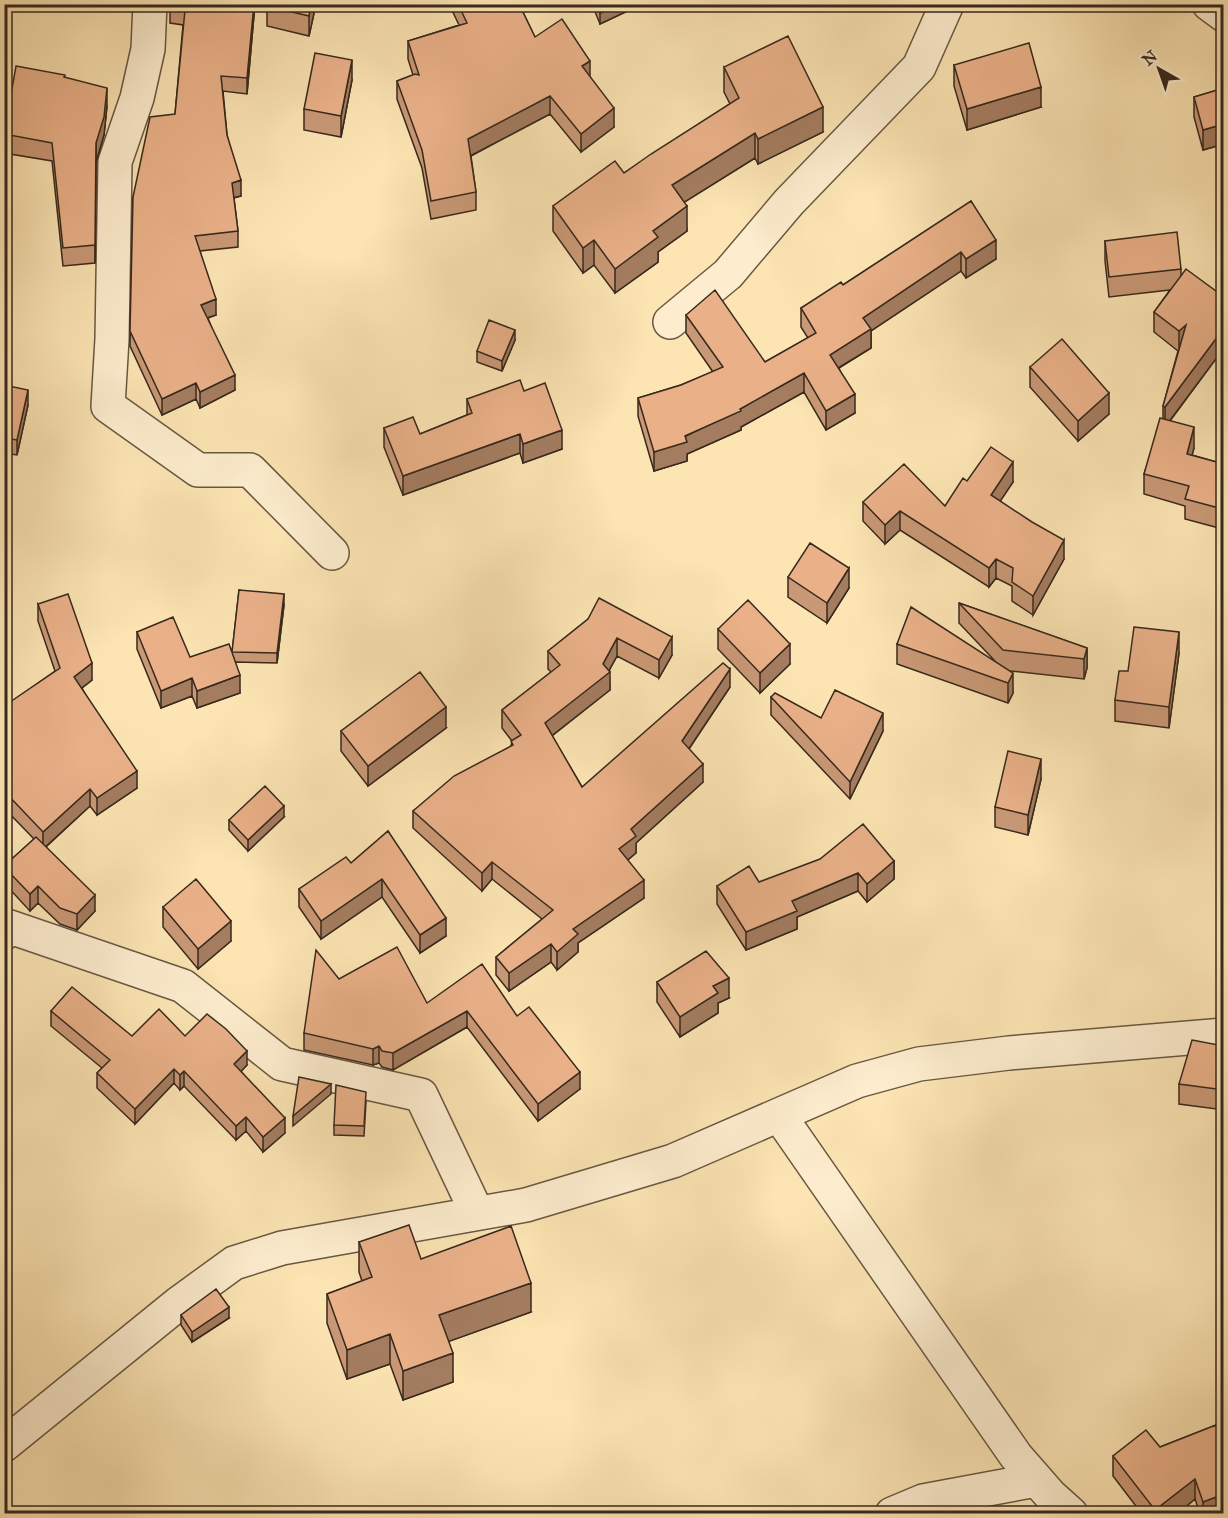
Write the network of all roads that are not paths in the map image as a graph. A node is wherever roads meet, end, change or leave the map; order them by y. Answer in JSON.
{"nodes":[{"id":1,"x":150,"y":4,"type":"edge"},
{"id":2,"x":947,"y":4,"type":"edge"},
{"id":3,"x":1209,"y":4,"type":"edge"},
{"id":4,"x":1224,"y":15,"type":"edge"},
{"id":5,"x":670,"y":322,"type":"dead end"},
{"id":6,"x":332,"y":553,"type":"dead end"},
{"id":7,"x":4,"y":933,"type":"edge"},
{"id":8,"x":1224,"y":1035,"type":"edge"},
{"id":9,"x":779,"y":1115,"type":"junction"},
{"id":10,"x":477,"y":1213,"type":"junction"},
{"id":11,"x":4,"y":1444,"type":"edge"},
{"id":12,"x":1036,"y":1480,"type":"junction"},
{"id":13,"x":892,"y":1514,"type":"edge"},
{"id":14,"x":1071,"y":1514,"type":"edge"}],
"edges":[{"from":1,"to":6,"type":"street"},
{"from":2,"to":5,"type":"street"},
{"from":3,"to":4,"type":"street"},
{"from":7,"to":10,"type":"street"},
{"from":8,"to":9,"type":"street"},
{"from":9,"to":10,"type":"street"},
{"from":9,"to":12,"type":"street"},
{"from":10,"to":11,"type":"street"},
{"from":12,"to":13,"type":"street"},
{"from":12,"to":14,"type":"street"}]}
